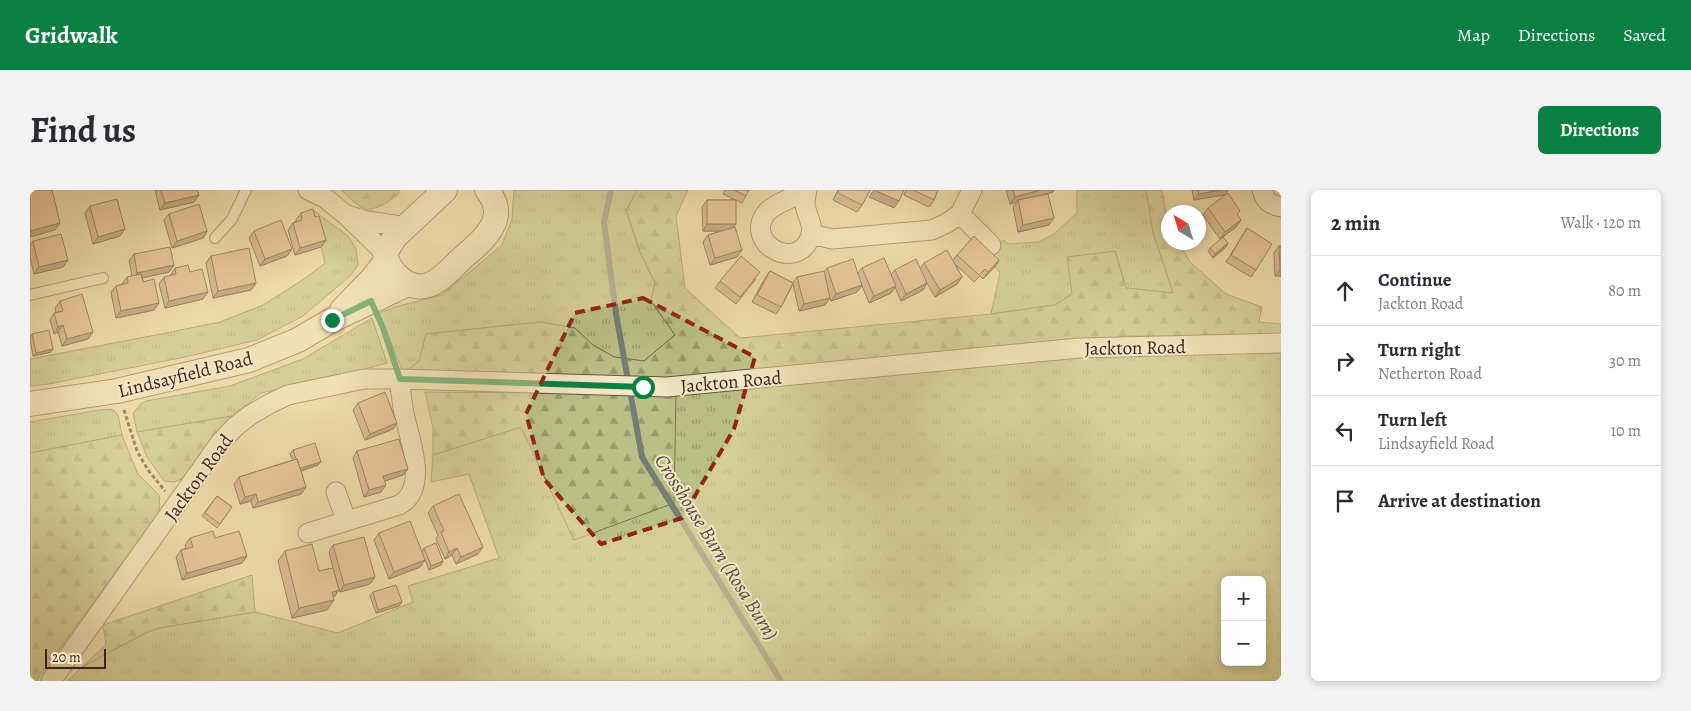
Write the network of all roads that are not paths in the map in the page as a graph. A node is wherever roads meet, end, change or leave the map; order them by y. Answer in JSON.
{"nodes":[{"id":1,"x":246,"y":190,"type":"edge"},
{"id":2,"x":308,"y":190,"type":"edge"},
{"id":3,"x":488,"y":190,"type":"edge"},
{"id":4,"x":806,"y":190,"type":"edge"},
{"id":5,"x":972,"y":190,"type":"edge"},
{"id":6,"x":1262,"y":190,"type":"edge"},
{"id":7,"x":437,"y":193,"type":"edge"},
{"id":8,"x":1281,"y":207,"type":"edge"},
{"id":9,"x":960,"y":214,"type":"junction"},
{"id":10,"x":346,"y":215,"type":"junction"},
{"id":11,"x":407,"y":227,"type":"junction"},
{"id":12,"x":811,"y":234,"type":"junction"},
{"id":13,"x":215,"y":238,"type":"dead end"},
{"id":14,"x":991,"y":245,"type":"dead end"},
{"id":15,"x":385,"y":257,"type":"junction"},
{"id":16,"x":103,"y":278,"type":"dead end"},
{"id":17,"x":408,"y":284,"type":"junction"},
{"id":18,"x":30,"y":295,"type":"edge"},
{"id":19,"x":332,"y":320,"type":"junction"},
{"id":20,"x":1281,"y":344,"type":"edge"},
{"id":21,"x":400,"y":379,"type":"junction"},
{"id":22,"x":30,"y":404,"type":"edge"},
{"id":23,"x":336,"y":492,"type":"dead end"},
{"id":24,"x":346,"y":520,"type":"junction"},
{"id":25,"x":308,"y":533,"type":"dead end"},
{"id":26,"x":51,"y":681,"type":"edge"}],
"edges":[{"from":1,"to":13,"type":"lane"},
{"from":2,"to":10,"type":"street"},
{"from":3,"to":17,"type":"street"},
{"from":4,"to":12,"type":"street"},
{"from":4,"to":12,"type":"street"},
{"from":5,"to":9,"type":"street"},
{"from":6,"to":8,"type":"street"},
{"from":7,"to":11,"type":"street","name":"Lindsayfield Road"},
{"from":9,"to":12,"type":"street"},
{"from":9,"to":14,"type":"street"},
{"from":10,"to":11,"type":"street"},
{"from":10,"to":15,"type":"street"},
{"from":11,"to":15,"type":"street","name":"Lindsayfield Road"},
{"from":15,"to":17,"type":"street"},
{"from":15,"to":19,"type":"street","name":"Lindsayfield Road"},
{"from":16,"to":18,"type":"lane"},
{"from":17,"to":19,"type":"street","name":"Lindsayfield Road"},
{"from":19,"to":22,"type":"street","name":"Lindsayfield Road"},
{"from":20,"to":21,"type":"street","name":"Jackton Road"},
{"from":21,"to":24,"type":"street"},
{"from":21,"to":26,"type":"street","name":"Jackton Road"},
{"from":23,"to":24,"type":"street"},
{"from":24,"to":25,"type":"street"}]}
